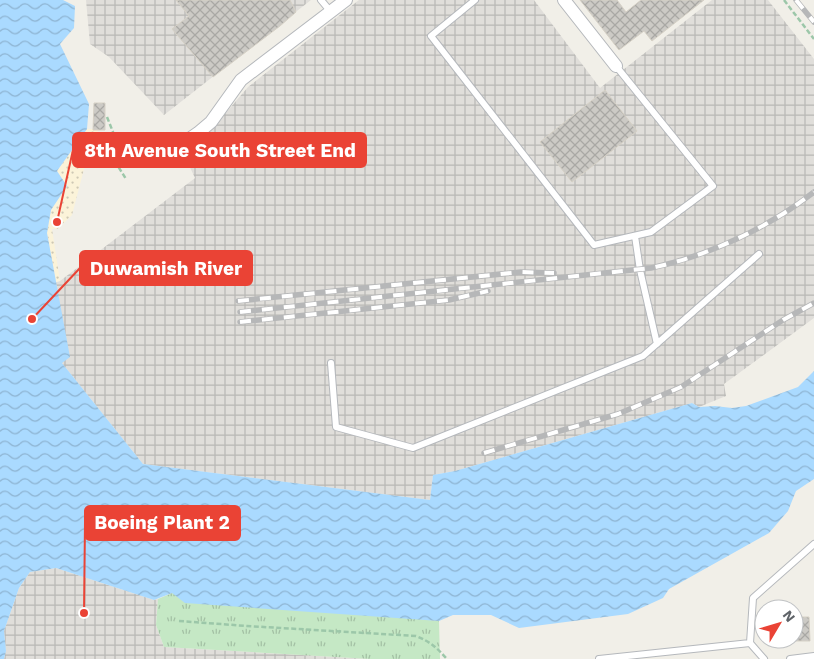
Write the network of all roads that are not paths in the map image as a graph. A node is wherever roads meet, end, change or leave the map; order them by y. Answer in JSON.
{"nodes":[{"id":1,"x":321,"y":0,"type":"edge"},
{"id":2,"x":346,"y":0,"type":"edge"},
{"id":3,"x":476,"y":0,"type":"edge"},
{"id":4,"x":564,"y":0,"type":"edge"},
{"id":5,"x":331,"y":12,"type":"junction"},
{"id":6,"x":616,"y":66,"type":"joint"},
{"id":7,"x":169,"y":153,"type":"dead end"},
{"id":8,"x":635,"y":236,"type":"junction"},
{"id":9,"x":759,"y":254,"type":"dead end"},
{"id":10,"x":657,"y":344,"type":"junction"},
{"id":11,"x":331,"y":363,"type":"dead end"},
{"id":12,"x":814,"y":544,"type":"edge"},
{"id":13,"x":750,"y":643,"type":"junction"},
{"id":14,"x":814,"y":656,"type":"edge"},
{"id":15,"x":610,"y":658,"type":"edge"},
{"id":16,"x":599,"y":659,"type":"edge"},
{"id":17,"x":764,"y":659,"type":"edge"},
{"id":18,"x":790,"y":659,"type":"edge"}],
"edges":[{"from":1,"to":5,"type":"lane"},
{"from":2,"to":5,"type":"street"},
{"from":3,"to":8,"type":"lane"},
{"from":4,"to":6,"type":"street"},
{"from":5,"to":7,"type":"street"},
{"from":6,"to":8,"type":"lane"},
{"from":8,"to":10,"type":"lane"},
{"from":9,"to":10,"type":"lane"},
{"from":10,"to":11,"type":"lane"},
{"from":12,"to":13,"type":"lane"},
{"from":13,"to":15,"type":"lane"},
{"from":13,"to":17,"type":"lane"},
{"from":14,"to":18,"type":"lane"},
{"from":15,"to":16,"type":"lane"}]}
